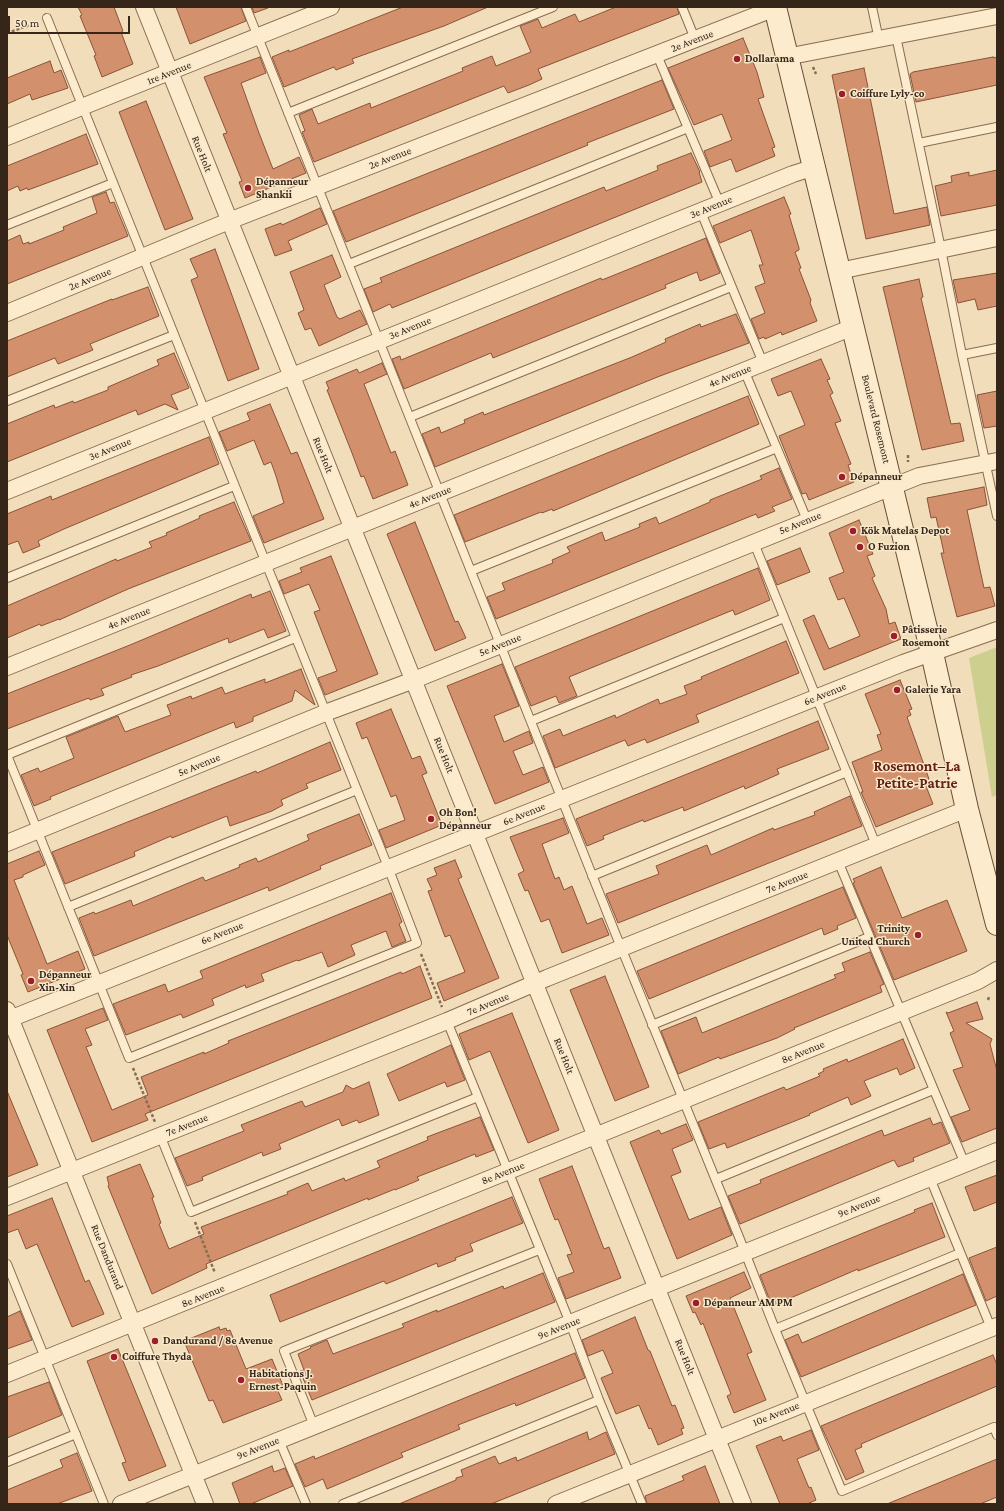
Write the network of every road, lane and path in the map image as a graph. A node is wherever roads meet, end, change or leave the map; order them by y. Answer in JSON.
{"nodes":[{"id":1,"x":144,"y":7,"type":"edge"},
{"id":2,"x":246,"y":7,"type":"edge"},
{"id":3,"x":330,"y":7,"type":"edge"},
{"id":4,"x":553,"y":7,"type":"edge"},
{"id":5,"x":682,"y":7,"type":"edge"},
{"id":6,"x":872,"y":7,"type":"edge"},
{"id":7,"x":775,"y":8,"type":"edge"},
{"id":8,"x":997,"y":16,"type":"edge"},
{"id":9,"x":47,"y":18,"type":"joint"},
{"id":10,"x":7,"y":33,"type":"edge"},
{"id":11,"x":258,"y":36,"type":"junction"},
{"id":12,"x":896,"y":36,"type":"junction"},
{"id":13,"x":695,"y":39,"type":"junction"},
{"id":14,"x":879,"y":40,"type":"junction"},
{"id":15,"x":657,"y":55,"type":"junction"},
{"id":16,"x":786,"y":57,"type":"junction"},
{"id":17,"x":812,"y":66,"type":"dead end"},
{"id":18,"x":170,"y":72,"type":"junction"},
{"id":19,"x":816,"y":74,"type":"dead end"},
{"id":20,"x":82,"y":107,"type":"junction"},
{"id":21,"x":288,"y":113,"type":"junction"},
{"id":22,"x":997,"y":127,"type":"edge"},
{"id":23,"x":688,"y":128,"type":"junction"},
{"id":24,"x":7,"y":137,"type":"edge"},
{"id":25,"x":919,"y":143,"type":"junction"},
{"id":26,"x":815,"y":168,"type":"junction"},
{"id":27,"x":113,"y":183,"type":"junction"},
{"id":28,"x":318,"y":187,"type":"junction"},
{"id":29,"x":720,"y":204,"type":"junction"},
{"id":30,"x":701,"y":212,"type":"junction"},
{"id":31,"x":229,"y":221,"type":"junction"},
{"id":32,"x":7,"y":225,"type":"edge"},
{"id":33,"x":997,"y":238,"type":"edge"},
{"id":34,"x":942,"y":248,"type":"junction"},
{"id":35,"x":143,"y":258,"type":"junction"},
{"id":36,"x":348,"y":264,"type":"junction"},
{"id":37,"x":839,"y":270,"type":"junction"},
{"id":38,"x":731,"y":287,"type":"junction"},
{"id":39,"x":7,"y":313,"type":"edge"},
{"id":40,"x":853,"y":327,"type":"junction"},
{"id":41,"x":174,"y":335,"type":"junction"},
{"id":42,"x":379,"y":340,"type":"junction"},
{"id":43,"x":997,"y":348,"type":"edge"},
{"id":44,"x":962,"y":355,"type":"junction"},
{"id":45,"x":763,"y":363,"type":"junction"},
{"id":46,"x":744,"y":370,"type":"junction"},
{"id":47,"x":291,"y":375,"type":"junction"},
{"id":48,"x":7,"y":401,"type":"edge"},
{"id":49,"x":204,"y":410,"type":"junction"},
{"id":50,"x":410,"y":417,"type":"junction"},
{"id":51,"x":777,"y":448,"type":"junction"},
{"id":52,"x":908,"y":455,"type":"dead end"},
{"id":53,"x":908,"y":462,"type":"dead end"},
{"id":54,"x":991,"y":462,"type":"edge"},
{"id":55,"x":234,"y":486,"type":"junction"},
{"id":56,"x":892,"y":487,"type":"junction"},
{"id":57,"x":7,"y":491,"type":"edge"},
{"id":58,"x":440,"y":493,"type":"junction"},
{"id":59,"x":997,"y":516,"type":"edge"},
{"id":60,"x":807,"y":520,"type":"junction"},
{"id":61,"x":352,"y":528,"type":"junction"},
{"id":62,"x":754,"y":543,"type":"junction"},
{"id":63,"x":266,"y":563,"type":"junction"},
{"id":64,"x":471,"y":571,"type":"junction"},
{"id":65,"x":7,"y":578,"type":"edge"},
{"id":66,"x":784,"y":618,"type":"junction"},
{"id":67,"x":997,"y":630,"type":"edge"},
{"id":68,"x":295,"y":638,"type":"junction"},
{"id":69,"x":500,"y":645,"type":"junction"},
{"id":70,"x":932,"y":653,"type":"junction"},
{"id":71,"x":7,"y":667,"type":"edge"},
{"id":72,"x":414,"y":680,"type":"junction"},
{"id":73,"x":816,"y":698,"type":"junction"},
{"id":74,"x":325,"y":713,"type":"junction"},
{"id":75,"x":531,"y":721,"type":"junction"},
{"id":76,"x":847,"y":772,"type":"junction"},
{"id":77,"x":356,"y":790,"type":"junction"},
{"id":78,"x":562,"y":799,"type":"junction"},
{"id":79,"x":967,"y":809,"type":"junction"},
{"id":80,"x":38,"y":831,"type":"junction"},
{"id":81,"x":476,"y":834,"type":"junction"},
{"id":82,"x":7,"y":843,"type":"edge"},
{"id":83,"x":876,"y":845,"type":"junction"},
{"id":84,"x":838,"y":861,"type":"junction"},
{"id":85,"x":388,"y":867,"type":"junction"},
{"id":86,"x":592,"y":876,"type":"junction"},
{"id":87,"x":68,"y":907,"type":"junction"},
{"id":88,"x":997,"y":924,"type":"edge"},
{"id":89,"x":869,"y":937,"type":"junction"},
{"id":90,"x":417,"y":943,"type":"junction"},
{"id":91,"x":622,"y":948,"type":"junction"},
{"id":92,"x":997,"y":970,"type":"edge"},
{"id":93,"x":99,"y":982,"type":"junction"},
{"id":94,"x":535,"y":984,"type":"junction"},
{"id":95,"x":900,"y":1013,"type":"junction"},
{"id":96,"x":8,"y":1016,"type":"edge"},
{"id":97,"x":447,"y":1021,"type":"junction"},
{"id":98,"x":652,"y":1025,"type":"junction"},
{"id":99,"x":129,"y":1058,"type":"junction"},
{"id":100,"x":933,"y":1090,"type":"junction"},
{"id":101,"x":478,"y":1097,"type":"junction"},
{"id":102,"x":683,"y":1100,"type":"junction"},
{"id":103,"x":160,"y":1135,"type":"junction"},
{"id":104,"x":596,"y":1136,"type":"junction"},
{"id":105,"x":997,"y":1151,"type":"edge"},
{"id":106,"x":964,"y":1164,"type":"junction"},
{"id":107,"x":72,"y":1170,"type":"junction"},
{"id":108,"x":508,"y":1171,"type":"junction"},
{"id":109,"x":930,"y":1178,"type":"junction"},
{"id":110,"x":716,"y":1179,"type":"junction"},
{"id":111,"x":7,"y":1197,"type":"edge"},
{"id":112,"x":191,"y":1212,"type":"junction"},
{"id":113,"x":539,"y":1250,"type":"junction"},
{"id":114,"x":745,"y":1252,"type":"junction"},
{"id":115,"x":960,"y":1254,"type":"junction"},
{"id":116,"x":7,"y":1264,"type":"edge"},
{"id":117,"x":10,"y":1282,"type":"edge"},
{"id":118,"x":221,"y":1288,"type":"junction"},
{"id":119,"x":657,"y":1288,"type":"junction"},
{"id":120,"x":570,"y":1323,"type":"junction"},
{"id":121,"x":134,"y":1324,"type":"junction"},
{"id":122,"x":994,"y":1327,"type":"edge"},
{"id":123,"x":775,"y":1329,"type":"junction"},
{"id":124,"x":45,"y":1359,"type":"junction"},
{"id":125,"x":7,"y":1374,"type":"edge"},
{"id":126,"x":599,"y":1400,"type":"junction"},
{"id":127,"x":805,"y":1402,"type":"junction"},
{"id":128,"x":314,"y":1426,"type":"junction"},
{"id":129,"x":76,"y":1434,"type":"junction"},
{"id":130,"x":997,"y":1436,"type":"edge"},
{"id":131,"x":717,"y":1438,"type":"junction"},
{"id":132,"x":279,"y":1440,"type":"junction"},
{"id":133,"x":7,"y":1462,"type":"edge"},
{"id":134,"x":631,"y":1474,"type":"junction"},
{"id":135,"x":194,"y":1475,"type":"junction"},
{"id":136,"x":104,"y":1504,"type":"edge"},
{"id":137,"x":121,"y":1504,"type":"edge"},
{"id":138,"x":206,"y":1504,"type":"edge"},
{"id":139,"x":306,"y":1504,"type":"edge"},
{"id":140,"x":343,"y":1504,"type":"edge"},
{"id":141,"x":556,"y":1504,"type":"edge"},
{"id":142,"x":642,"y":1504,"type":"edge"},
{"id":143,"x":743,"y":1504,"type":"edge"}],
"edges":[{"from":1,"to":18,"type":"street","name":"Rue Holt"},
{"from":2,"to":11,"type":"lane"},
{"from":3,"to":11,"type":"street","name":"1re Avenue"},
{"from":4,"to":21,"type":"lane"},
{"from":5,"to":13,"type":"lane"},
{"from":6,"to":14,"type":"lane"},
{"from":7,"to":13,"type":"street","name":"2e Avenue"},
{"from":7,"to":16,"type":"main road","name":"Boulevard Rosemont"},
{"from":8,"to":12,"type":"street"},
{"from":9,"to":10,"type":"path"},
{"from":9,"to":20,"type":"lane"},
{"from":11,"to":18,"type":"street","name":"1re Avenue"},
{"from":11,"to":21,"type":"lane"},
{"from":12,"to":14,"type":"street"},
{"from":12,"to":25,"type":"lane"},
{"from":13,"to":15,"type":"street","name":"2e Avenue"},
{"from":14,"to":16,"type":"street"},
{"from":15,"to":23,"type":"lane"},
{"from":15,"to":28,"type":"street","name":"2e Avenue"},
{"from":16,"to":26,"type":"main road","name":"Boulevard Rosemont"},
{"from":17,"to":19,"type":"path"},
{"from":18,"to":20,"type":"street","name":"1re Avenue"},
{"from":18,"to":31,"type":"street","name":"Rue Holt"},
{"from":20,"to":24,"type":"street","name":"1re Avenue"},
{"from":20,"to":27,"type":"lane"},
{"from":21,"to":28,"type":"lane"},
{"from":22,"to":25,"type":"lane"},
{"from":23,"to":29,"type":"lane"},
{"from":23,"to":36,"type":"lane"},
{"from":25,"to":34,"type":"lane"},
{"from":26,"to":29,"type":"street","name":"3e Avenue"},
{"from":26,"to":37,"type":"main road","name":"Boulevard Rosemont"},
{"from":27,"to":32,"type":"lane"},
{"from":27,"to":35,"type":"lane"},
{"from":28,"to":31,"type":"street","name":"2e Avenue"},
{"from":28,"to":36,"type":"lane"},
{"from":29,"to":30,"type":"street","name":"3e Avenue"},
{"from":30,"to":38,"type":"lane"},
{"from":30,"to":42,"type":"street","name":"3e Avenue"},
{"from":31,"to":35,"type":"street","name":"2e Avenue"},
{"from":31,"to":47,"type":"street","name":"Rue Holt"},
{"from":33,"to":34,"type":"street"},
{"from":34,"to":37,"type":"street"},
{"from":34,"to":44,"type":"lane"},
{"from":35,"to":39,"type":"street","name":"2e Avenue"},
{"from":35,"to":41,"type":"lane"},
{"from":36,"to":42,"type":"lane"},
{"from":37,"to":40,"type":"main road","name":"Boulevard Rosemont"},
{"from":38,"to":45,"type":"lane"},
{"from":38,"to":50,"type":"lane"},
{"from":40,"to":45,"type":"street","name":"4e Avenue"},
{"from":40,"to":56,"type":"main road","name":"Boulevard Rosemont"},
{"from":41,"to":48,"type":"lane"},
{"from":41,"to":49,"type":"lane"},
{"from":42,"to":47,"type":"street","name":"3e Avenue"},
{"from":42,"to":50,"type":"lane"},
{"from":43,"to":44,"type":"lane"},
{"from":44,"to":54,"type":"lane"},
{"from":45,"to":46,"type":"street","name":"4e Avenue"},
{"from":46,"to":51,"type":"lane"},
{"from":46,"to":58,"type":"street","name":"4e Avenue"},
{"from":47,"to":49,"type":"street","name":"3e Avenue"},
{"from":47,"to":61,"type":"street","name":"Rue Holt"},
{"from":49,"to":55,"type":"lane"},
{"from":49,"to":57,"type":"street","name":"3e Avenue"},
{"from":50,"to":58,"type":"lane"},
{"from":51,"to":60,"type":"lane"},
{"from":51,"to":64,"type":"lane"},
{"from":52,"to":53,"type":"path"},
{"from":54,"to":56,"type":"street","name":"5e Avenue"},
{"from":54,"to":59,"type":"lane"},
{"from":55,"to":63,"type":"lane"},
{"from":55,"to":65,"type":"lane"},
{"from":56,"to":60,"type":"street","name":"5e Avenue"},
{"from":56,"to":70,"type":"main road","name":"Boulevard Rosemont"},
{"from":58,"to":61,"type":"street","name":"4e Avenue"},
{"from":58,"to":64,"type":"lane"},
{"from":60,"to":62,"type":"street","name":"5e Avenue"},
{"from":61,"to":63,"type":"street","name":"4e Avenue"},
{"from":61,"to":72,"type":"street","name":"Rue Holt"},
{"from":62,"to":66,"type":"lane"},
{"from":62,"to":69,"type":"street","name":"5e Avenue"},
{"from":63,"to":68,"type":"lane"},
{"from":63,"to":71,"type":"street","name":"4e Avenue"},
{"from":64,"to":69,"type":"lane"},
{"from":66,"to":73,"type":"lane"},
{"from":66,"to":75,"type":"lane"},
{"from":67,"to":70,"type":"street","name":"6e Avenue"},
{"from":68,"to":74,"type":"lane"},
{"from":68,"to":80,"type":"lane"},
{"from":69,"to":72,"type":"street","name":"5e Avenue"},
{"from":69,"to":75,"type":"lane"},
{"from":70,"to":73,"type":"street","name":"6e Avenue"},
{"from":70,"to":79,"type":"main road","name":"Boulevard Rosemont"},
{"from":72,"to":74,"type":"street","name":"5e Avenue"},
{"from":72,"to":81,"type":"street","name":"Rue Holt"},
{"from":73,"to":76,"type":"lane"},
{"from":73,"to":78,"type":"street","name":"6e Avenue"},
{"from":74,"to":77,"type":"lane"},
{"from":74,"to":80,"type":"street","name":"5e Avenue"},
{"from":75,"to":78,"type":"lane"},
{"from":76,"to":83,"type":"lane"},
{"from":76,"to":86,"type":"lane"},
{"from":77,"to":85,"type":"lane"},
{"from":77,"to":87,"type":"lane"},
{"from":78,"to":81,"type":"street","name":"6e Avenue"},
{"from":78,"to":86,"type":"lane"},
{"from":79,"to":83,"type":"street","name":"7e Avenue"},
{"from":79,"to":88,"type":"main road","name":"Boulevard Rosemont"},
{"from":80,"to":82,"type":"street","name":"5e Avenue"},
{"from":80,"to":87,"type":"lane"},
{"from":81,"to":85,"type":"street","name":"6e Avenue"},
{"from":81,"to":94,"type":"street","name":"Rue Holt"},
{"from":83,"to":84,"type":"street","name":"7e Avenue"},
{"from":84,"to":89,"type":"lane"},
{"from":84,"to":91,"type":"street","name":"7e Avenue"},
{"from":85,"to":90,"type":"lane"},
{"from":85,"to":93,"type":"street","name":"6e Avenue"},
{"from":86,"to":91,"type":"lane"},
{"from":87,"to":93,"type":"lane"},
{"from":89,"to":95,"type":"lane"},
{"from":89,"to":98,"type":"lane"},
{"from":90,"to":97,"type":"path"},
{"from":90,"to":99,"type":"lane"},
{"from":91,"to":94,"type":"street","name":"7e Avenue"},
{"from":91,"to":98,"type":"lane"},
{"from":92,"to":95,"type":"street","name":"8e Avenue"},
{"from":93,"to":96,"type":"street","name":"6e Avenue"},
{"from":93,"to":99,"type":"lane"},
{"from":94,"to":97,"type":"street","name":"7e Avenue"},
{"from":94,"to":104,"type":"street","name":"Rue Holt"},
{"from":95,"to":100,"type":"lane"},
{"from":95,"to":102,"type":"street","name":"8e Avenue"},
{"from":96,"to":107,"type":"street","name":"Rue Dandurand"},
{"from":97,"to":101,"type":"lane"},
{"from":97,"to":103,"type":"street","name":"7e Avenue"},
{"from":98,"to":102,"type":"lane"},
{"from":99,"to":103,"type":"path"},
{"from":100,"to":106,"type":"lane"},
{"from":100,"to":110,"type":"lane"},
{"from":101,"to":108,"type":"lane"},
{"from":101,"to":112,"type":"lane"},
{"from":102,"to":104,"type":"street","name":"8e Avenue"},
{"from":102,"to":110,"type":"lane"},
{"from":103,"to":107,"type":"street","name":"7e Avenue"},
{"from":103,"to":112,"type":"lane"},
{"from":104,"to":108,"type":"street","name":"8e Avenue"},
{"from":104,"to":119,"type":"street","name":"Rue Holt"},
{"from":105,"to":106,"type":"street","name":"9e Avenue"},
{"from":106,"to":109,"type":"street","name":"9e Avenue"},
{"from":107,"to":111,"type":"street","name":"7e Avenue"},
{"from":107,"to":121,"type":"street","name":"Rue Dandurand"},
{"from":108,"to":113,"type":"lane"},
{"from":108,"to":118,"type":"street","name":"8e Avenue"},
{"from":109,"to":114,"type":"street","name":"9e Avenue"},
{"from":109,"to":115,"type":"lane"},
{"from":110,"to":114,"type":"lane"},
{"from":112,"to":118,"type":"path"},
{"from":113,"to":120,"type":"lane"},
{"from":113,"to":128,"type":"lane"},
{"from":114,"to":119,"type":"street","name":"9e Avenue"},
{"from":114,"to":123,"type":"lane"},
{"from":115,"to":122,"type":"lane"},
{"from":115,"to":123,"type":"lane"},
{"from":116,"to":117,"type":"lane"},
{"from":117,"to":124,"type":"lane"},
{"from":118,"to":121,"type":"street","name":"8e Avenue"},
{"from":119,"to":120,"type":"street","name":"9e Avenue"},
{"from":119,"to":131,"type":"street","name":"Rue Holt"},
{"from":120,"to":126,"type":"lane"},
{"from":120,"to":128,"type":"street","name":"9e Avenue"},
{"from":121,"to":124,"type":"street","name":"8e Avenue"},
{"from":121,"to":135,"type":"street","name":"Rue Dandurand"},
{"from":122,"to":127,"type":"street","name":"10e Avenue"},
{"from":123,"to":127,"type":"lane"},
{"from":124,"to":125,"type":"street","name":"8e Avenue"},
{"from":124,"to":129,"type":"lane"},
{"from":126,"to":134,"type":"lane"},
{"from":126,"to":140,"type":"lane"},
{"from":127,"to":130,"type":"lane"},
{"from":127,"to":131,"type":"street","name":"10e Avenue"},
{"from":128,"to":132,"type":"street","name":"9e Avenue"},
{"from":129,"to":133,"type":"lane"},
{"from":129,"to":136,"type":"lane"},
{"from":131,"to":134,"type":"street","name":"10e Avenue"},
{"from":131,"to":143,"type":"street","name":"Rue Holt"},
{"from":132,"to":135,"type":"street","name":"9e Avenue"},
{"from":132,"to":139,"type":"lane"},
{"from":134,"to":141,"type":"street","name":"10e Avenue"},
{"from":134,"to":142,"type":"lane"},
{"from":135,"to":137,"type":"street","name":"9e Avenue"},
{"from":135,"to":138,"type":"street","name":"Rue Dandurand"}]}
